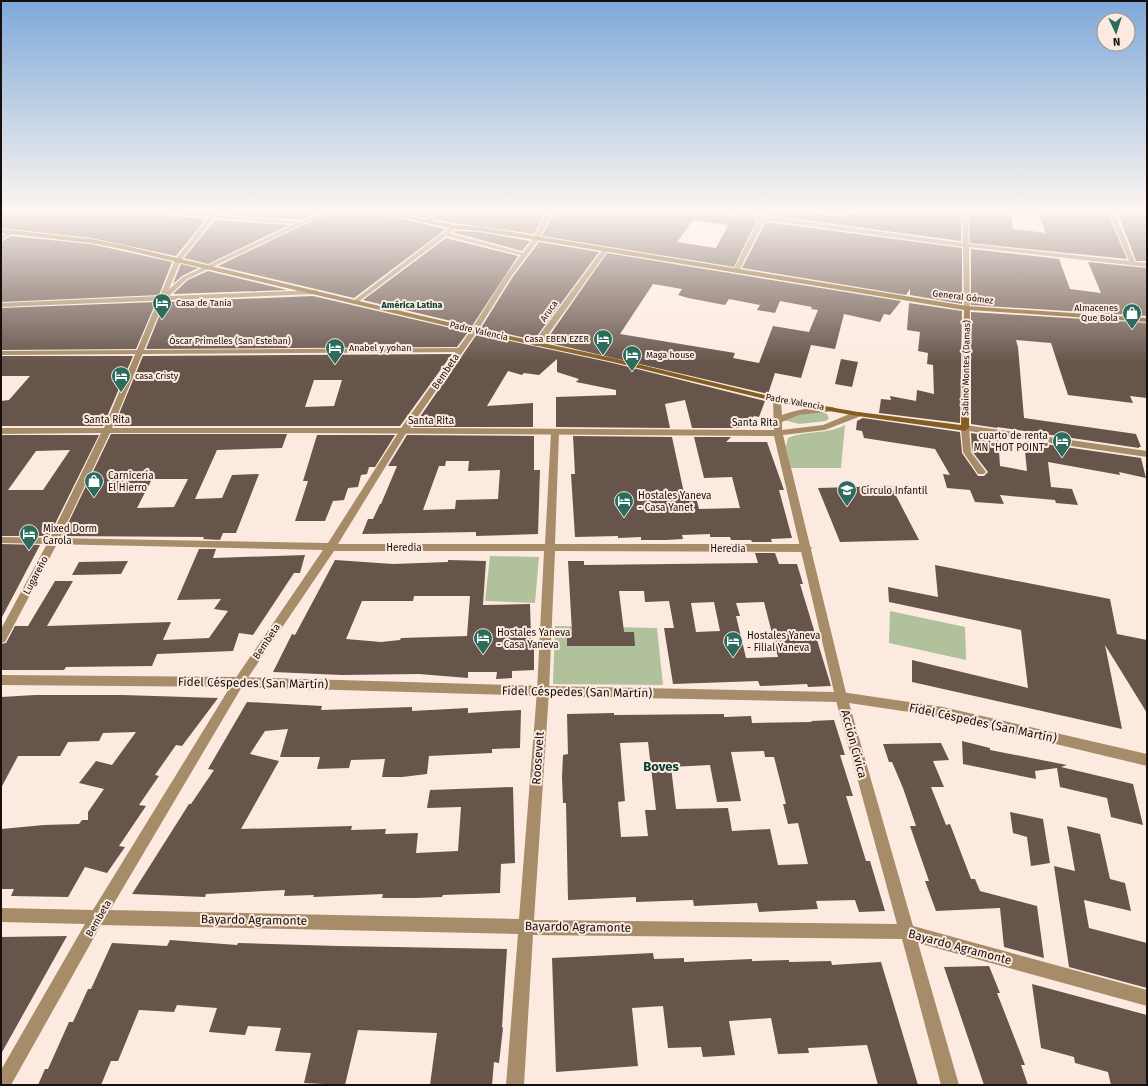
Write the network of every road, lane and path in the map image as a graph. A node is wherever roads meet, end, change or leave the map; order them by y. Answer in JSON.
{"nodes":[{"id":1,"x":177,"y":262,"type":"edge"},
{"id":2,"x":185,"y":262,"type":"edge"},
{"id":3,"x":217,"y":262,"type":"edge"},
{"id":4,"x":408,"y":262,"type":"edge"},
{"id":5,"x":518,"y":262,"type":"edge"},
{"id":6,"x":597,"y":262,"type":"edge"},
{"id":7,"x":678,"y":262,"type":"edge"},
{"id":8,"x":741,"y":262,"type":"edge"},
{"id":9,"x":966,"y":262,"type":"edge"},
{"id":10,"x":1112,"y":262,"type":"edge"},
{"id":11,"x":1133,"y":264,"type":"joint"},
{"id":12,"x":1147,"y":265,"type":"edge"},
{"id":13,"x":206,"y":267,"type":"junction"},
{"id":14,"x":736,"y":271,"type":"junction"},
{"id":15,"x":316,"y":292,"type":"junction"},
{"id":16,"x":163,"y":298,"type":"junction"},
{"id":17,"x":355,"y":302,"type":"junction"},
{"id":18,"x":1,"y":306,"type":"edge"},
{"id":19,"x":967,"y":308,"type":"junction"},
{"id":20,"x":1147,"y":320,"type":"edge"},
{"id":21,"x":473,"y":330,"type":"junction"},
{"id":22,"x":537,"y":344,"type":"junction"},
{"id":23,"x":459,"y":350,"type":"junction"},
{"id":24,"x":139,"y":352,"type":"junction"},
{"id":25,"x":1,"y":353,"type":"edge"},
{"id":26,"x":777,"y":400,"type":"junction"},
{"id":27,"x":833,"y":409,"type":"junction"},
{"id":28,"x":858,"y":414,"type":"junction"},
{"id":29,"x":779,"y":420,"type":"junction"},
{"id":30,"x":965,"y":428,"type":"junction"},
{"id":31,"x":107,"y":430,"type":"junction"},
{"id":32,"x":404,"y":430,"type":"junction"},
{"id":33,"x":1,"y":431,"type":"edge"},
{"id":34,"x":555,"y":432,"type":"junction"},
{"id":35,"x":778,"y":434,"type":"junction"},
{"id":36,"x":1147,"y":454,"type":"edge"},
{"id":37,"x":981,"y":472,"type":"dead end"},
{"id":38,"x":1,"y":540,"type":"edge"},
{"id":39,"x":53,"y":542,"type":"junction"},
{"id":40,"x":331,"y":547,"type":"junction"},
{"id":41,"x":549,"y":547,"type":"junction"},
{"id":42,"x":807,"y":548,"type":"junction"},
{"id":43,"x":1,"y":639,"type":"edge"},
{"id":44,"x":1,"y":680,"type":"edge"},
{"id":45,"x":239,"y":682,"type":"junction"},
{"id":46,"x":543,"y":691,"type":"junction"},
{"id":47,"x":841,"y":696,"type":"junction"},
{"id":48,"x":1147,"y":760,"type":"edge"},
{"id":49,"x":1,"y":915,"type":"edge"},
{"id":50,"x":98,"y":916,"type":"junction"},
{"id":51,"x":526,"y":927,"type":"junction"},
{"id":52,"x":906,"y":932,"type":"junction"},
{"id":53,"x":1147,"y":998,"type":"edge"},
{"id":54,"x":2,"y":1085,"type":"edge"},
{"id":55,"x":515,"y":1085,"type":"edge"},
{"id":56,"x":950,"y":1085,"type":"edge"}],
"edges":[{"from":1,"to":16,"type":"street","name":"Lugareño"},
{"from":2,"to":13,"type":"main road","name":"Padre Valencia"},
{"from":3,"to":13,"type":"street"},
{"from":4,"to":17,"type":"street"},
{"from":5,"to":21,"type":"street","name":"Bembeta"},
{"from":6,"to":22,"type":"street","name":"Aruca"},
{"from":7,"to":14,"type":"main road","name":"General Gómez"},
{"from":8,"to":14,"type":"street"},
{"from":9,"to":19,"type":"street","name":"Sabino Montes (Damas)"},
{"from":10,"to":11,"type":"street"},
{"from":11,"to":12,"type":"street"},
{"from":13,"to":15,"type":"main road","name":"Padre Valencia"},
{"from":13,"to":16,"type":"street"},
{"from":14,"to":19,"type":"main road","name":"General Gómez"},
{"from":15,"to":16,"type":"street"},
{"from":15,"to":17,"type":"main road","name":"Padre Valencia"},
{"from":16,"to":18,"type":"street"},
{"from":16,"to":24,"type":"street","name":"Lugareño"},
{"from":17,"to":21,"type":"main road","name":"Padre Valencia"},
{"from":19,"to":20,"type":"main road","name":"General Gómez"},
{"from":19,"to":30,"type":"main road","name":"Sabino Montes (Damas)"},
{"from":21,"to":22,"type":"main road","name":"Padre Valencia"},
{"from":21,"to":23,"type":"street","name":"Bembeta"},
{"from":22,"to":26,"type":"main road","name":"Padre Valencia"},
{"from":23,"to":24,"type":"street","name":"Óscar Primelles (San Esteban)"},
{"from":23,"to":32,"type":"street","name":"Bembeta"},
{"from":24,"to":25,"type":"street","name":"Óscar Primelles (San Esteban)"},
{"from":24,"to":31,"type":"street","name":"Lugareño"},
{"from":26,"to":27,"type":"main road","name":"Padre Valencia"},
{"from":26,"to":29,"type":"street","name":"Acción Cívica"},
{"from":27,"to":28,"type":"main road","name":"Padre Valencia"},
{"from":27,"to":29,"type":"street"},
{"from":28,"to":30,"type":"main road","name":"Padre Valencia"},
{"from":28,"to":35,"type":"street","name":"Santa Rita"},
{"from":29,"to":35,"type":"street","name":"Acción Cívica"},
{"from":30,"to":36,"type":"street","name":"Padre Valencia"},
{"from":30,"to":37,"type":"street","name":"Sabino Montes (Damas)"},
{"from":31,"to":32,"type":"street","name":"Santa Rita"},
{"from":31,"to":33,"type":"street","name":"Santa Rita"},
{"from":31,"to":39,"type":"street","name":"Lugareño"},
{"from":32,"to":34,"type":"street","name":"Santa Rita"},
{"from":32,"to":40,"type":"street","name":"Bembeta"},
{"from":34,"to":35,"type":"street","name":"Santa Rita"},
{"from":34,"to":41,"type":"street","name":"Roosevelt"},
{"from":35,"to":42,"type":"street","name":"Acción Cívica"},
{"from":38,"to":39,"type":"street","name":"Heredia"},
{"from":39,"to":40,"type":"street","name":"Heredia"},
{"from":39,"to":43,"type":"street","name":"Lugareño"},
{"from":40,"to":41,"type":"street","name":"Heredia"},
{"from":40,"to":45,"type":"street","name":"Bembeta"},
{"from":41,"to":42,"type":"street","name":"Heredia"},
{"from":41,"to":46,"type":"street","name":"Roosevelt"},
{"from":42,"to":47,"type":"street","name":"Acción Cívica"},
{"from":44,"to":45,"type":"street","name":"Fidel Céspedes (San Martín)"},
{"from":45,"to":46,"type":"street","name":"Fidel Céspedes (San Martín)"},
{"from":45,"to":50,"type":"street","name":"Bembeta"},
{"from":46,"to":47,"type":"street","name":"Fidel Céspedes (San Martín)"},
{"from":46,"to":51,"type":"street","name":"Roosevelt"},
{"from":47,"to":48,"type":"street","name":"Fidel Céspedes (San Martín)"},
{"from":47,"to":52,"type":"street","name":"Acción Cívica"},
{"from":49,"to":50,"type":"street","name":"Bayardo Agramonte"},
{"from":50,"to":51,"type":"street","name":"Bayardo Agramonte"},
{"from":50,"to":54,"type":"street","name":"Bembeta"},
{"from":51,"to":52,"type":"street","name":"Bayardo Agramonte"},
{"from":51,"to":55,"type":"street","name":"Roosevelt"},
{"from":52,"to":53,"type":"street","name":"Bayardo Agramonte"},
{"from":52,"to":56,"type":"street","name":"Acción Cívica"}]}
